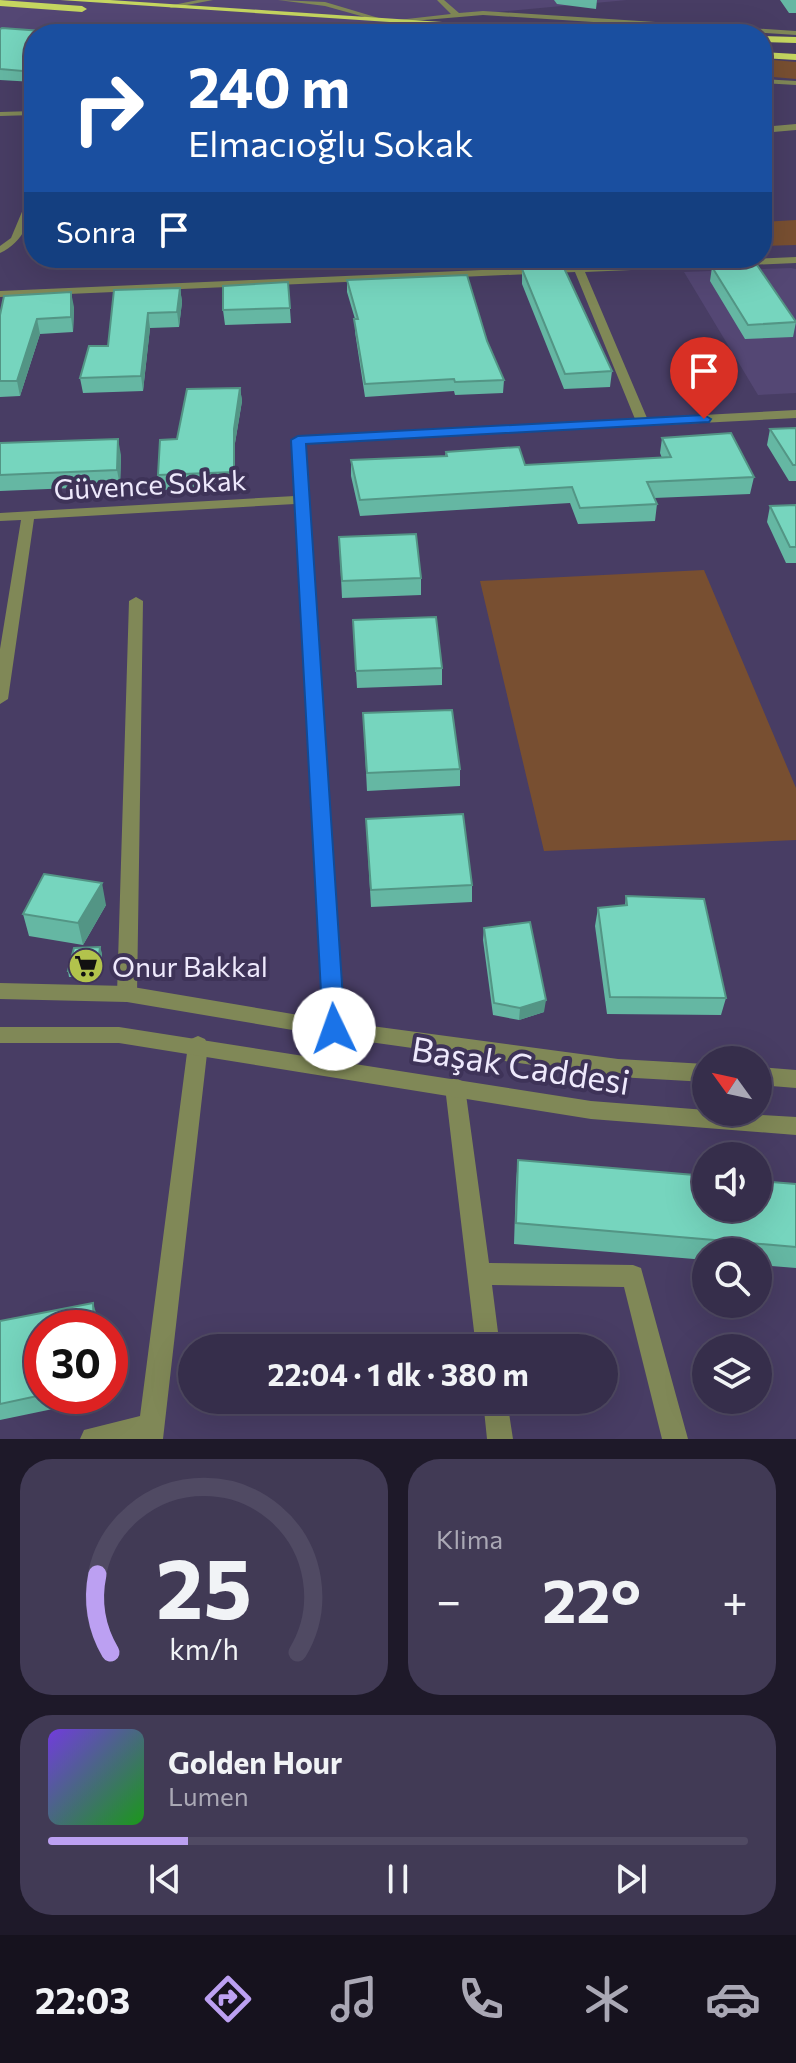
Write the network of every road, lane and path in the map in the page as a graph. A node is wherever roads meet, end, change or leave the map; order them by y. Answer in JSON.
{"nodes":[{"id":1,"x":65,"y":0,"type":"edge"},
{"id":2,"x":210,"y":0,"type":"edge"},
{"id":3,"x":281,"y":0,"type":"edge"},
{"id":4,"x":440,"y":0,"type":"edge"},
{"id":5,"x":1,"y":3,"type":"edge"},
{"id":6,"x":171,"y":6,"type":"junction"},
{"id":7,"x":457,"y":15,"type":"junction"},
{"id":8,"x":379,"y":19,"type":"junction"},
{"id":9,"x":401,"y":20,"type":"junction"},
{"id":10,"x":251,"y":24,"type":"edge"},
{"id":11,"x":463,"y":24,"type":"edge"},
{"id":12,"x":655,"y":24,"type":"edge"},
{"id":13,"x":772,"y":31,"type":"edge"},
{"id":14,"x":796,"y":33,"type":"edge"},
{"id":15,"x":772,"y":41,"type":"edge"},
{"id":16,"x":796,"y":42,"type":"edge"},
{"id":17,"x":772,"y":54,"type":"edge"},
{"id":18,"x":796,"y":55,"type":"edge"},
{"id":19,"x":772,"y":82,"type":"edge"},
{"id":20,"x":796,"y":83,"type":"edge"},
{"id":21,"x":24,"y":113,"type":"edge"},
{"id":22,"x":0,"y":114,"type":"edge"},
{"id":23,"x":796,"y":127,"type":"edge"},
{"id":24,"x":772,"y":129,"type":"edge"},
{"id":25,"x":24,"y":219,"type":"edge"},
{"id":26,"x":0,"y":250,"type":"edge"},
{"id":27,"x":772,"y":260,"type":"edge"},
{"id":28,"x":796,"y":260,"type":"edge"},
{"id":29,"x":484,"y":268,"type":"edge"},
{"id":30,"x":579,"y":268,"type":"edge"},
{"id":31,"x":0,"y":294,"type":"edge"},
{"id":32,"x":796,"y":414,"type":"edge"},
{"id":33,"x":643,"y":423,"type":"junction"},
{"id":34,"x":302,"y":500,"type":"junction"},
{"id":35,"x":28,"y":515,"type":"junction"},
{"id":36,"x":0,"y":517,"type":"edge"},
{"id":37,"x":136,"y":601,"type":"dead end"},
{"id":38,"x":0,"y":699,"type":"edge"},
{"id":39,"x":0,"y":991,"type":"edge"},
{"id":40,"x":127,"y":994,"type":"junction"},
{"id":41,"x":334,"y":1029,"type":"junction"},
{"id":42,"x":0,"y":1035,"type":"edge"},
{"id":43,"x":198,"y":1045,"type":"junction"},
{"id":44,"x":692,"y":1072,"type":"edge"},
{"id":45,"x":772,"y":1077,"type":"edge"},
{"id":46,"x":796,"y":1079,"type":"edge"},
{"id":47,"x":455,"y":1087,"type":"junction"},
{"id":48,"x":796,"y":1126,"type":"edge"},
{"id":49,"x":478,"y":1274,"type":"junction"},
{"id":50,"x":486,"y":1334,"type":"edge"},
{"id":51,"x":497,"y":1414,"type":"edge"},
{"id":52,"x":150,"y":1433,"type":"edge"},
{"id":53,"x":93,"y":1439,"type":"edge"},
{"id":54,"x":500,"y":1439,"type":"edge"},
{"id":55,"x":675,"y":1439,"type":"edge"}],
"edges":[{"from":1,"to":6,"type":"highway"},
{"from":2,"to":6,"type":"lane"},
{"from":3,"to":8,"type":"lane"},
{"from":4,"to":7,"type":"street"},
{"from":5,"to":10,"type":"highway"},
{"from":6,"to":8,"type":"highway"},
{"from":7,"to":9,"type":"street"},
{"from":7,"to":12,"type":"street"},
{"from":8,"to":9,"type":"highway"},
{"from":9,"to":11,"type":"highway"},
{"from":13,"to":14,"type":"street"},
{"from":15,"to":16,"type":"highway"},
{"from":17,"to":18,"type":"highway"},
{"from":19,"to":20,"type":"street"},
{"from":21,"to":22,"type":"street"},
{"from":23,"to":24,"type":"street"},
{"from":25,"to":26,"type":"street"},
{"from":27,"to":28,"type":"street"},
{"from":29,"to":31,"type":"street"},
{"from":30,"to":33,"type":"street"},
{"from":32,"to":33,"type":"street"},
{"from":33,"to":34,"type":"street"},
{"from":34,"to":35,"type":"street","name":"Güvence Sokak"},
{"from":34,"to":41,"type":"street"},
{"from":35,"to":36,"type":"street","name":"Güvence Sokak"},
{"from":35,"to":38,"type":"street"},
{"from":37,"to":40,"type":"street"},
{"from":39,"to":40,"type":"street","name":"Başak Caddesi"},
{"from":40,"to":41,"type":"street","name":"Başak Caddesi"},
{"from":41,"to":44,"type":"street","name":"Başak Caddesi"},
{"from":42,"to":43,"type":"street","name":"Başak Caddesi"},
{"from":43,"to":47,"type":"street","name":"Başak Caddesi"},
{"from":43,"to":52,"type":"street"},
{"from":45,"to":46,"type":"street"},
{"from":47,"to":48,"type":"street","name":"Başak Caddesi"},
{"from":47,"to":49,"type":"street"},
{"from":49,"to":50,"type":"street"},
{"from":49,"to":55,"type":"street"},
{"from":51,"to":54,"type":"street"},
{"from":52,"to":53,"type":"street"}]}
